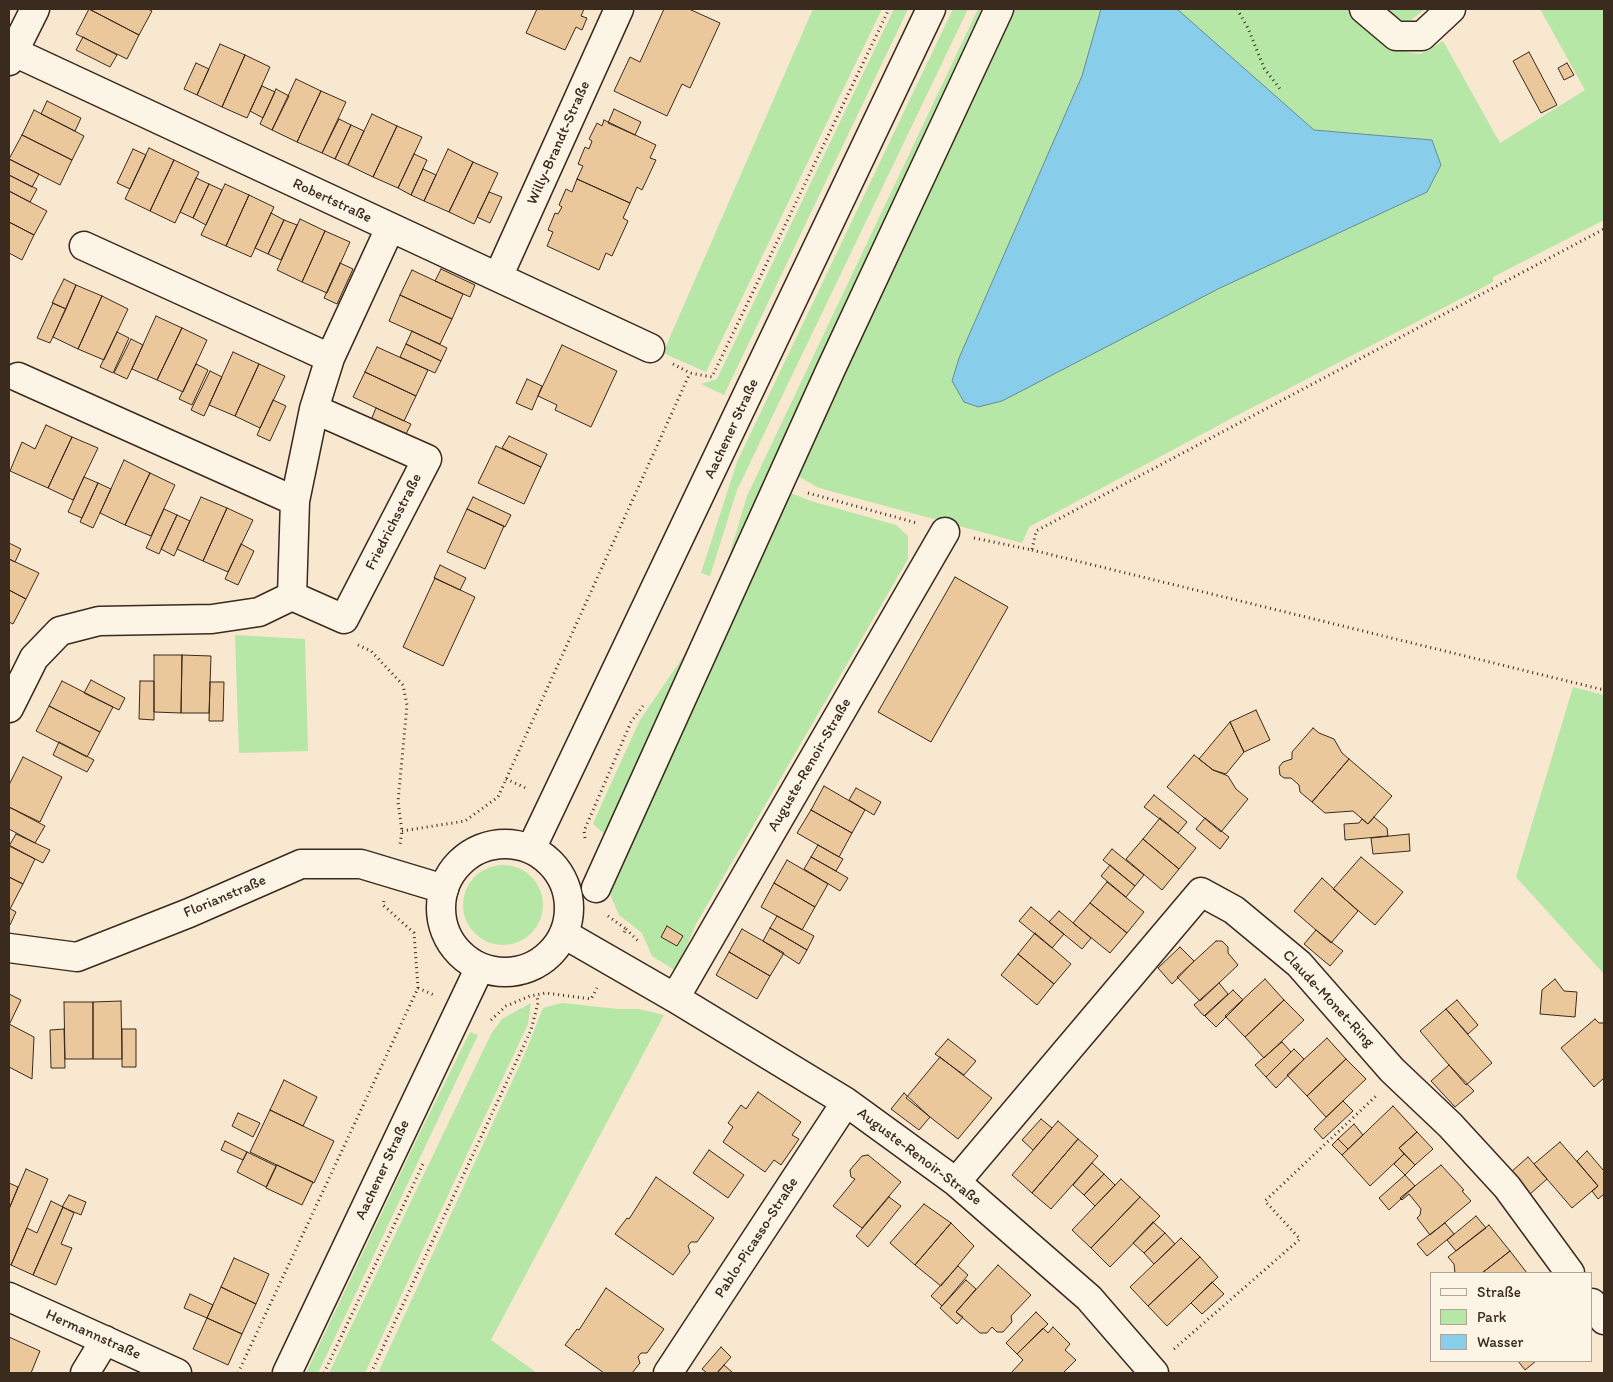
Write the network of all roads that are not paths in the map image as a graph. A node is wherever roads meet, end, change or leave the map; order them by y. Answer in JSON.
{"nodes":[{"id":1,"x":35,"y":9,"type":"edge"},
{"id":2,"x":619,"y":9,"type":"edge"},
{"id":3,"x":932,"y":9,"type":"edge"},
{"id":4,"x":999,"y":9,"type":"edge"},
{"id":5,"x":1364,"y":9,"type":"edge"},
{"id":6,"x":1451,"y":9,"type":"edge"},
{"id":7,"x":11,"y":57,"type":"edge"},
{"id":8,"x":390,"y":228,"type":"junction"},
{"id":9,"x":84,"y":246,"type":"dead end"},
{"id":10,"x":498,"y":278,"type":"junction"},
{"id":11,"x":650,"y":348,"type":"dead end"},
{"id":12,"x":330,"y":358,"type":"junction"},
{"id":13,"x":18,"y":377,"type":"dead end"},
{"id":14,"x":314,"y":409,"type":"junction"},
{"id":15,"x":295,"y":501,"type":"junction"},
{"id":16,"x":945,"y":532,"type":"road end"},
{"id":17,"x":292,"y":596,"type":"junction"},
{"id":18,"x":9,"y":708,"type":"edge"},
{"id":19,"x":531,"y":849,"type":"junction"},
{"id":20,"x":596,"y":888,"type":"dead end"},
{"id":21,"x":444,"y":889,"type":"junction"},
{"id":22,"x":564,"y":934,"type":"junction"},
{"id":23,"x":9,"y":948,"type":"edge"},
{"id":24,"x":480,"y":968,"type":"junction"},
{"id":25,"x":675,"y":998,"type":"junction"},
{"id":26,"x":846,"y":1102,"type":"junction"},
{"id":27,"x":956,"y":1182,"type":"junction"},
{"id":28,"x":1569,"y":1272,"type":"edge"},
{"id":29,"x":9,"y":1297,"type":"edge"},
{"id":30,"x":1593,"y":1304,"type":"edge"},
{"id":31,"x":1604,"y":1320,"type":"edge"},
{"id":32,"x":104,"y":1340,"type":"junction"},
{"id":33,"x":1152,"y":1371,"type":"edge"},
{"id":34,"x":85,"y":1373,"type":"edge"},
{"id":35,"x":177,"y":1373,"type":"edge"},
{"id":36,"x":287,"y":1373,"type":"edge"},
{"id":37,"x":668,"y":1373,"type":"edge"}],
"edges":[{"from":1,"to":7,"type":"street"},
{"from":2,"to":10,"type":"street","name":"Willy-Brandt-Straße"},
{"from":3,"to":19,"type":"street","name":"Aachener Straße"},
{"from":4,"to":20,"type":"street"},
{"from":5,"to":6,"type":"street"},
{"from":7,"to":8,"type":"street","name":"Robertstraße"},
{"from":8,"to":10,"type":"street","name":"Robertstraße"},
{"from":8,"to":12,"type":"street"},
{"from":9,"to":12,"type":"street"},
{"from":10,"to":11,"type":"street","name":"Robertstraße"},
{"from":12,"to":14,"type":"street"},
{"from":13,"to":15,"type":"street"},
{"from":14,"to":15,"type":"street"},
{"from":14,"to":17,"type":"street","name":"Friedrichsstraße"},
{"from":15,"to":17,"type":"street"},
{"from":16,"to":25,"type":"street","name":"Auguste-Renoir-Straße"},
{"from":17,"to":18,"type":"street"},
{"from":19,"to":21,"type":"street"},
{"from":19,"to":22,"type":"street"},
{"from":21,"to":23,"type":"street","name":"Florianstraße"},
{"from":21,"to":24,"type":"street"},
{"from":22,"to":24,"type":"street"},
{"from":22,"to":25,"type":"street","name":"Auguste-Renoir-Straße"},
{"from":24,"to":36,"type":"street","name":"Aachener Straße"},
{"from":25,"to":26,"type":"street","name":"Auguste-Renoir-Straße"},
{"from":26,"to":27,"type":"street","name":"Auguste-Renoir-Straße"},
{"from":26,"to":37,"type":"street","name":"Pablo-Picasso-Straße"},
{"from":27,"to":28,"type":"street","name":"Claude-Monet-Ring"},
{"from":27,"to":33,"type":"street","name":"Auguste-Renoir-Straße"},
{"from":29,"to":32,"type":"street","name":"Hermannstraße"},
{"from":30,"to":31,"type":"street"},
{"from":32,"to":34,"type":"street"},
{"from":32,"to":35,"type":"street","name":"Hermannstraße"}]}
